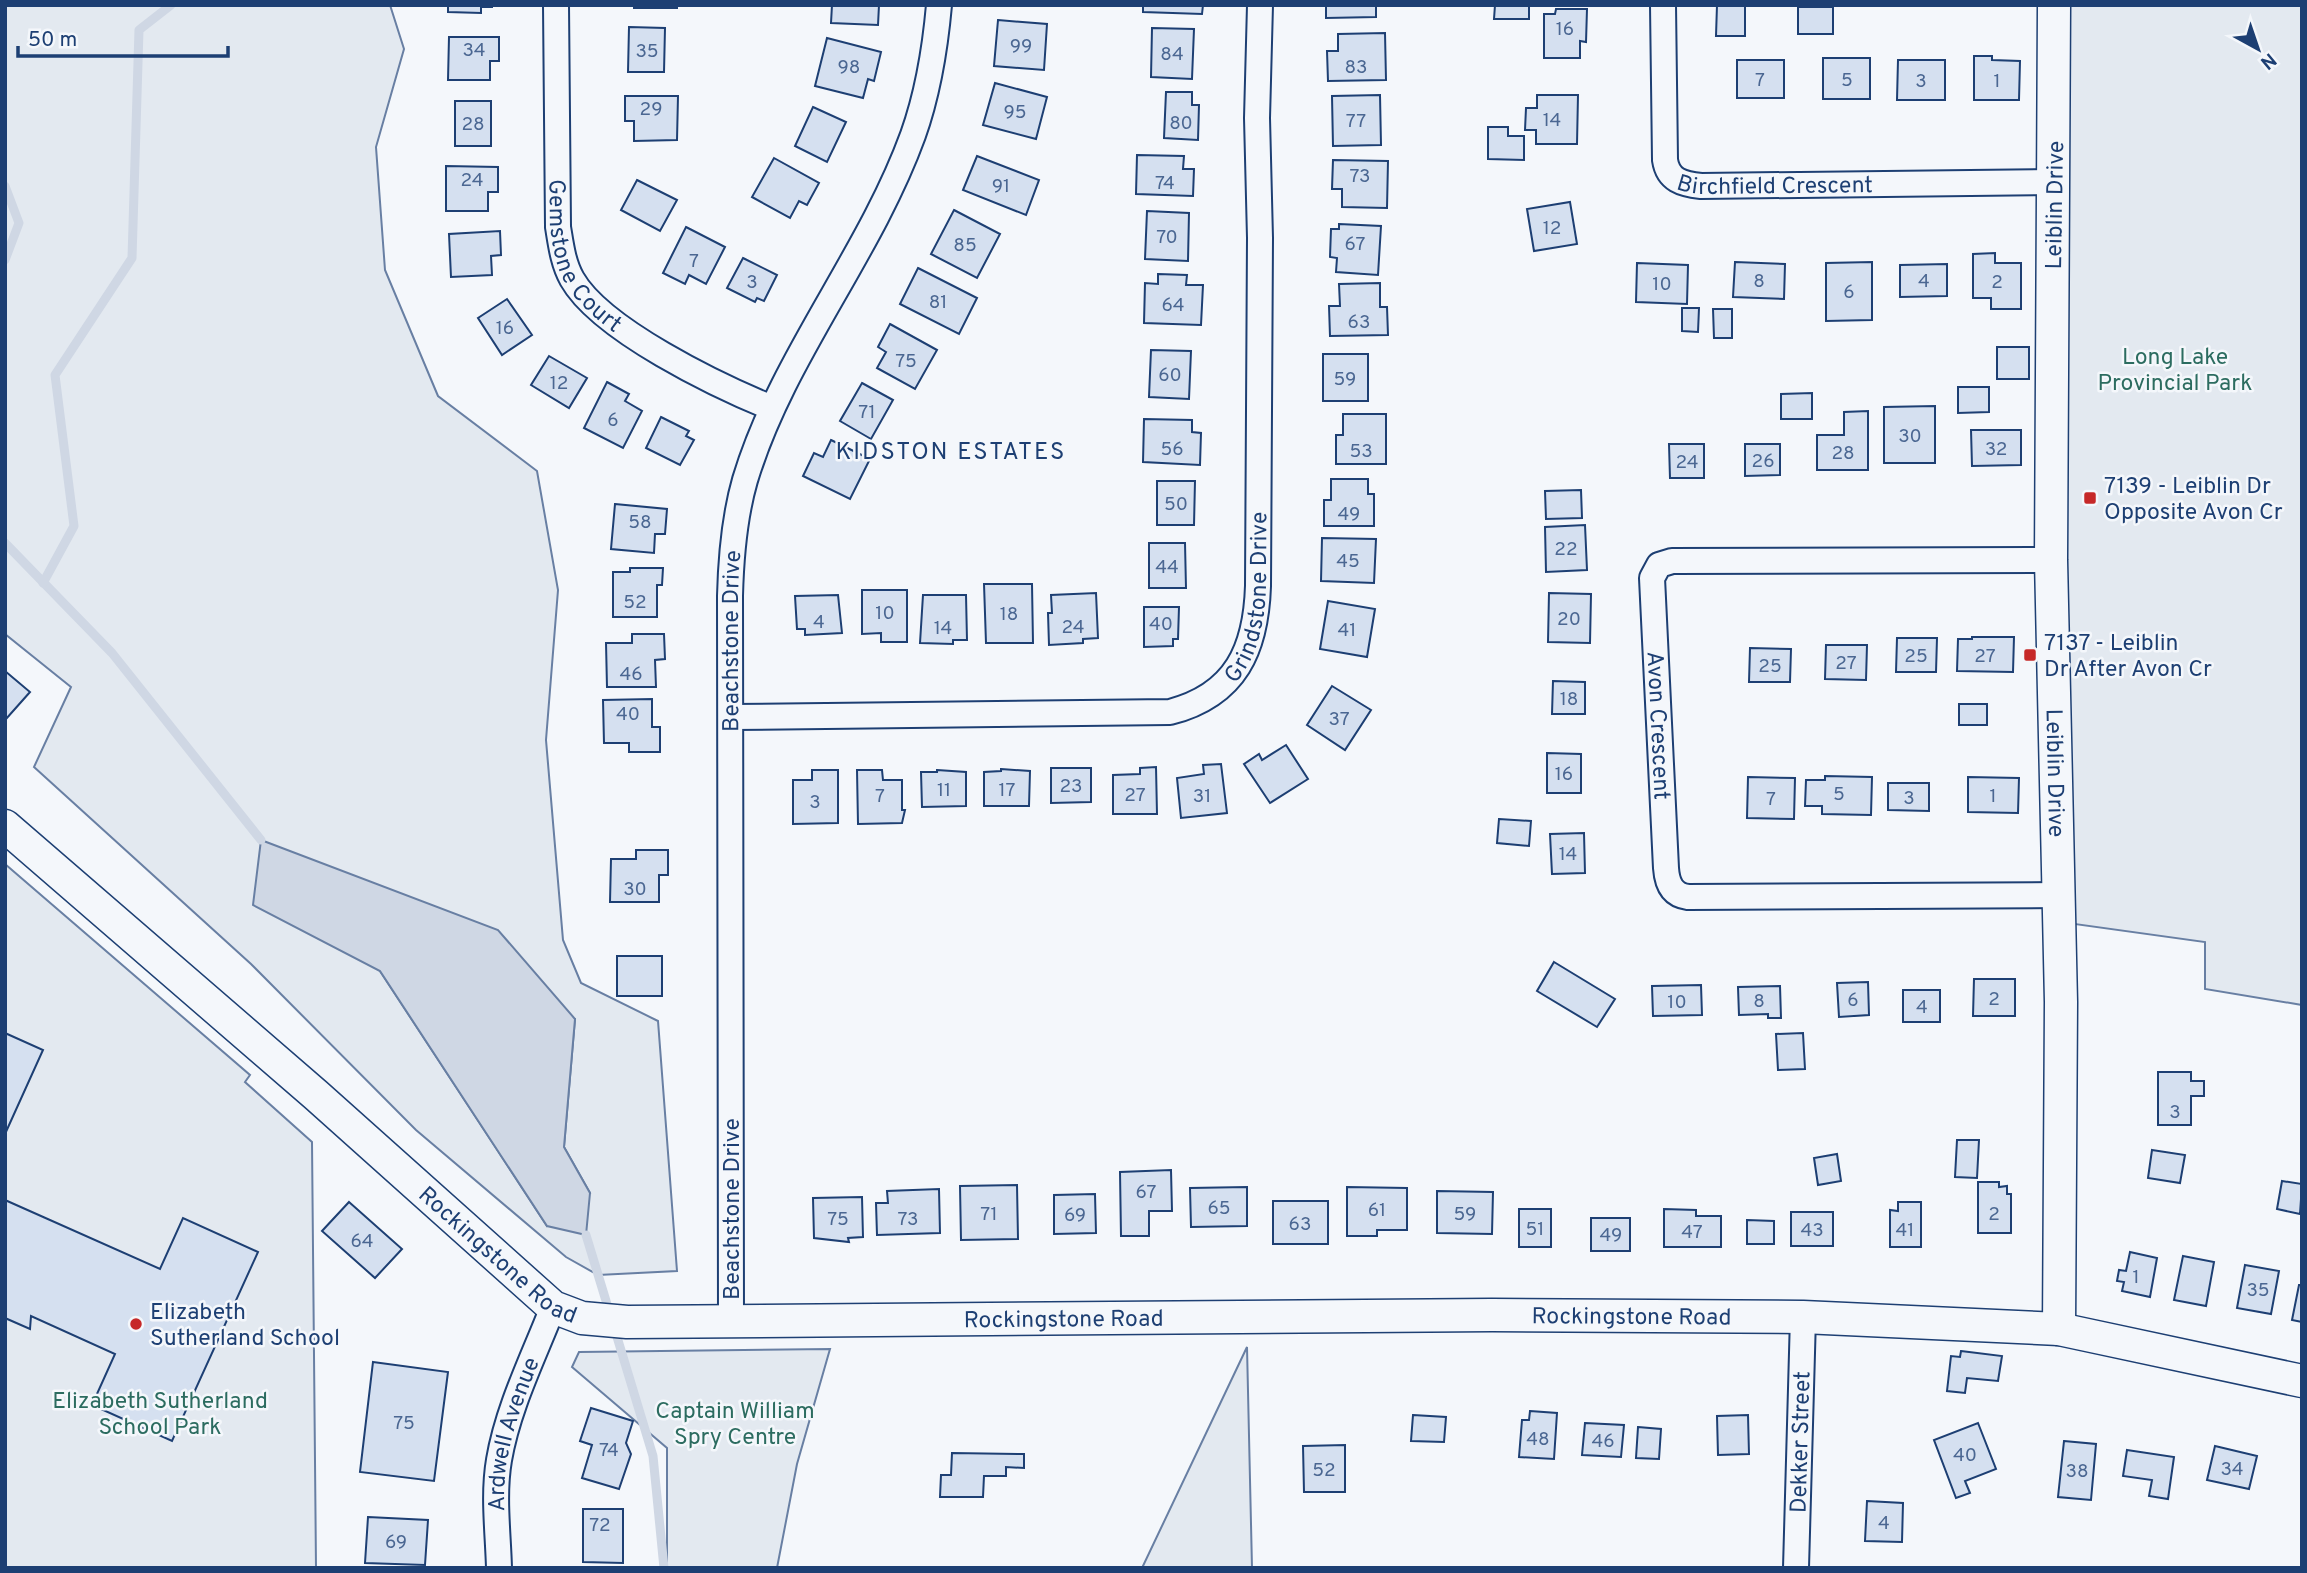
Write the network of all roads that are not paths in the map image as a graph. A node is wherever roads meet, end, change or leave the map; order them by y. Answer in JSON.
{"nodes":[{"id":1,"x":556,"y":5,"type":"edge"},
{"id":2,"x":939,"y":5,"type":"edge"},
{"id":3,"x":1260,"y":5,"type":"edge"},
{"id":4,"x":1663,"y":5,"type":"edge"},
{"id":5,"x":2054,"y":5,"type":"edge"},
{"id":6,"x":2055,"y":182,"type":"junction"},
{"id":7,"x":772,"y":408,"type":"junction"},
{"id":8,"x":2051,"y":560,"type":"junction"},
{"id":9,"x":732,"y":717,"type":"junction"},
{"id":10,"x":5,"y":826,"type":"edge"},
{"id":11,"x":2060,"y":895,"type":"junction"},
{"id":12,"x":553,"y":1307,"type":"junction"},
{"id":13,"x":1803,"y":1317,"type":"junction"},
{"id":14,"x":731,"y":1322,"type":"junction"},
{"id":15,"x":2059,"y":1329,"type":"junction"},
{"id":16,"x":2302,"y":1381,"type":"edge"},
{"id":17,"x":499,"y":1568,"type":"edge"},
{"id":18,"x":1796,"y":1568,"type":"edge"}],
"edges":[{"from":1,"to":7,"type":"street","name":"Gemstone Court"},
{"from":2,"to":7,"type":"street","name":"Beachstone Drive"},
{"from":3,"to":9,"type":"street","name":"Grindstone Drive"},
{"from":4,"to":6,"type":"street","name":"Birchfield Crescent"},
{"from":5,"to":6,"type":"street","name":"Leiblin Drive"},
{"from":6,"to":8,"type":"street","name":"Leiblin Drive"},
{"from":7,"to":9,"type":"street","name":"Beachstone Drive"},
{"from":8,"to":11,"type":"street","name":"Leiblin Drive"},
{"from":8,"to":11,"type":"street","name":"Avon Crescent"},
{"from":9,"to":14,"type":"street","name":"Beachstone Drive"},
{"from":10,"to":12,"type":"street","name":"Rockingstone Road"},
{"from":11,"to":15,"type":"street","name":"Leiblin Drive"},
{"from":12,"to":14,"type":"street","name":"Rockingstone Road"},
{"from":12,"to":17,"type":"street","name":"Ardwell Avenue"},
{"from":13,"to":14,"type":"street","name":"Rockingstone Road"},
{"from":13,"to":15,"type":"street","name":"Rockingstone Road"},
{"from":13,"to":18,"type":"street","name":"Dekker Street"},
{"from":15,"to":16,"type":"street","name":"Rockingstone Road"}]}
